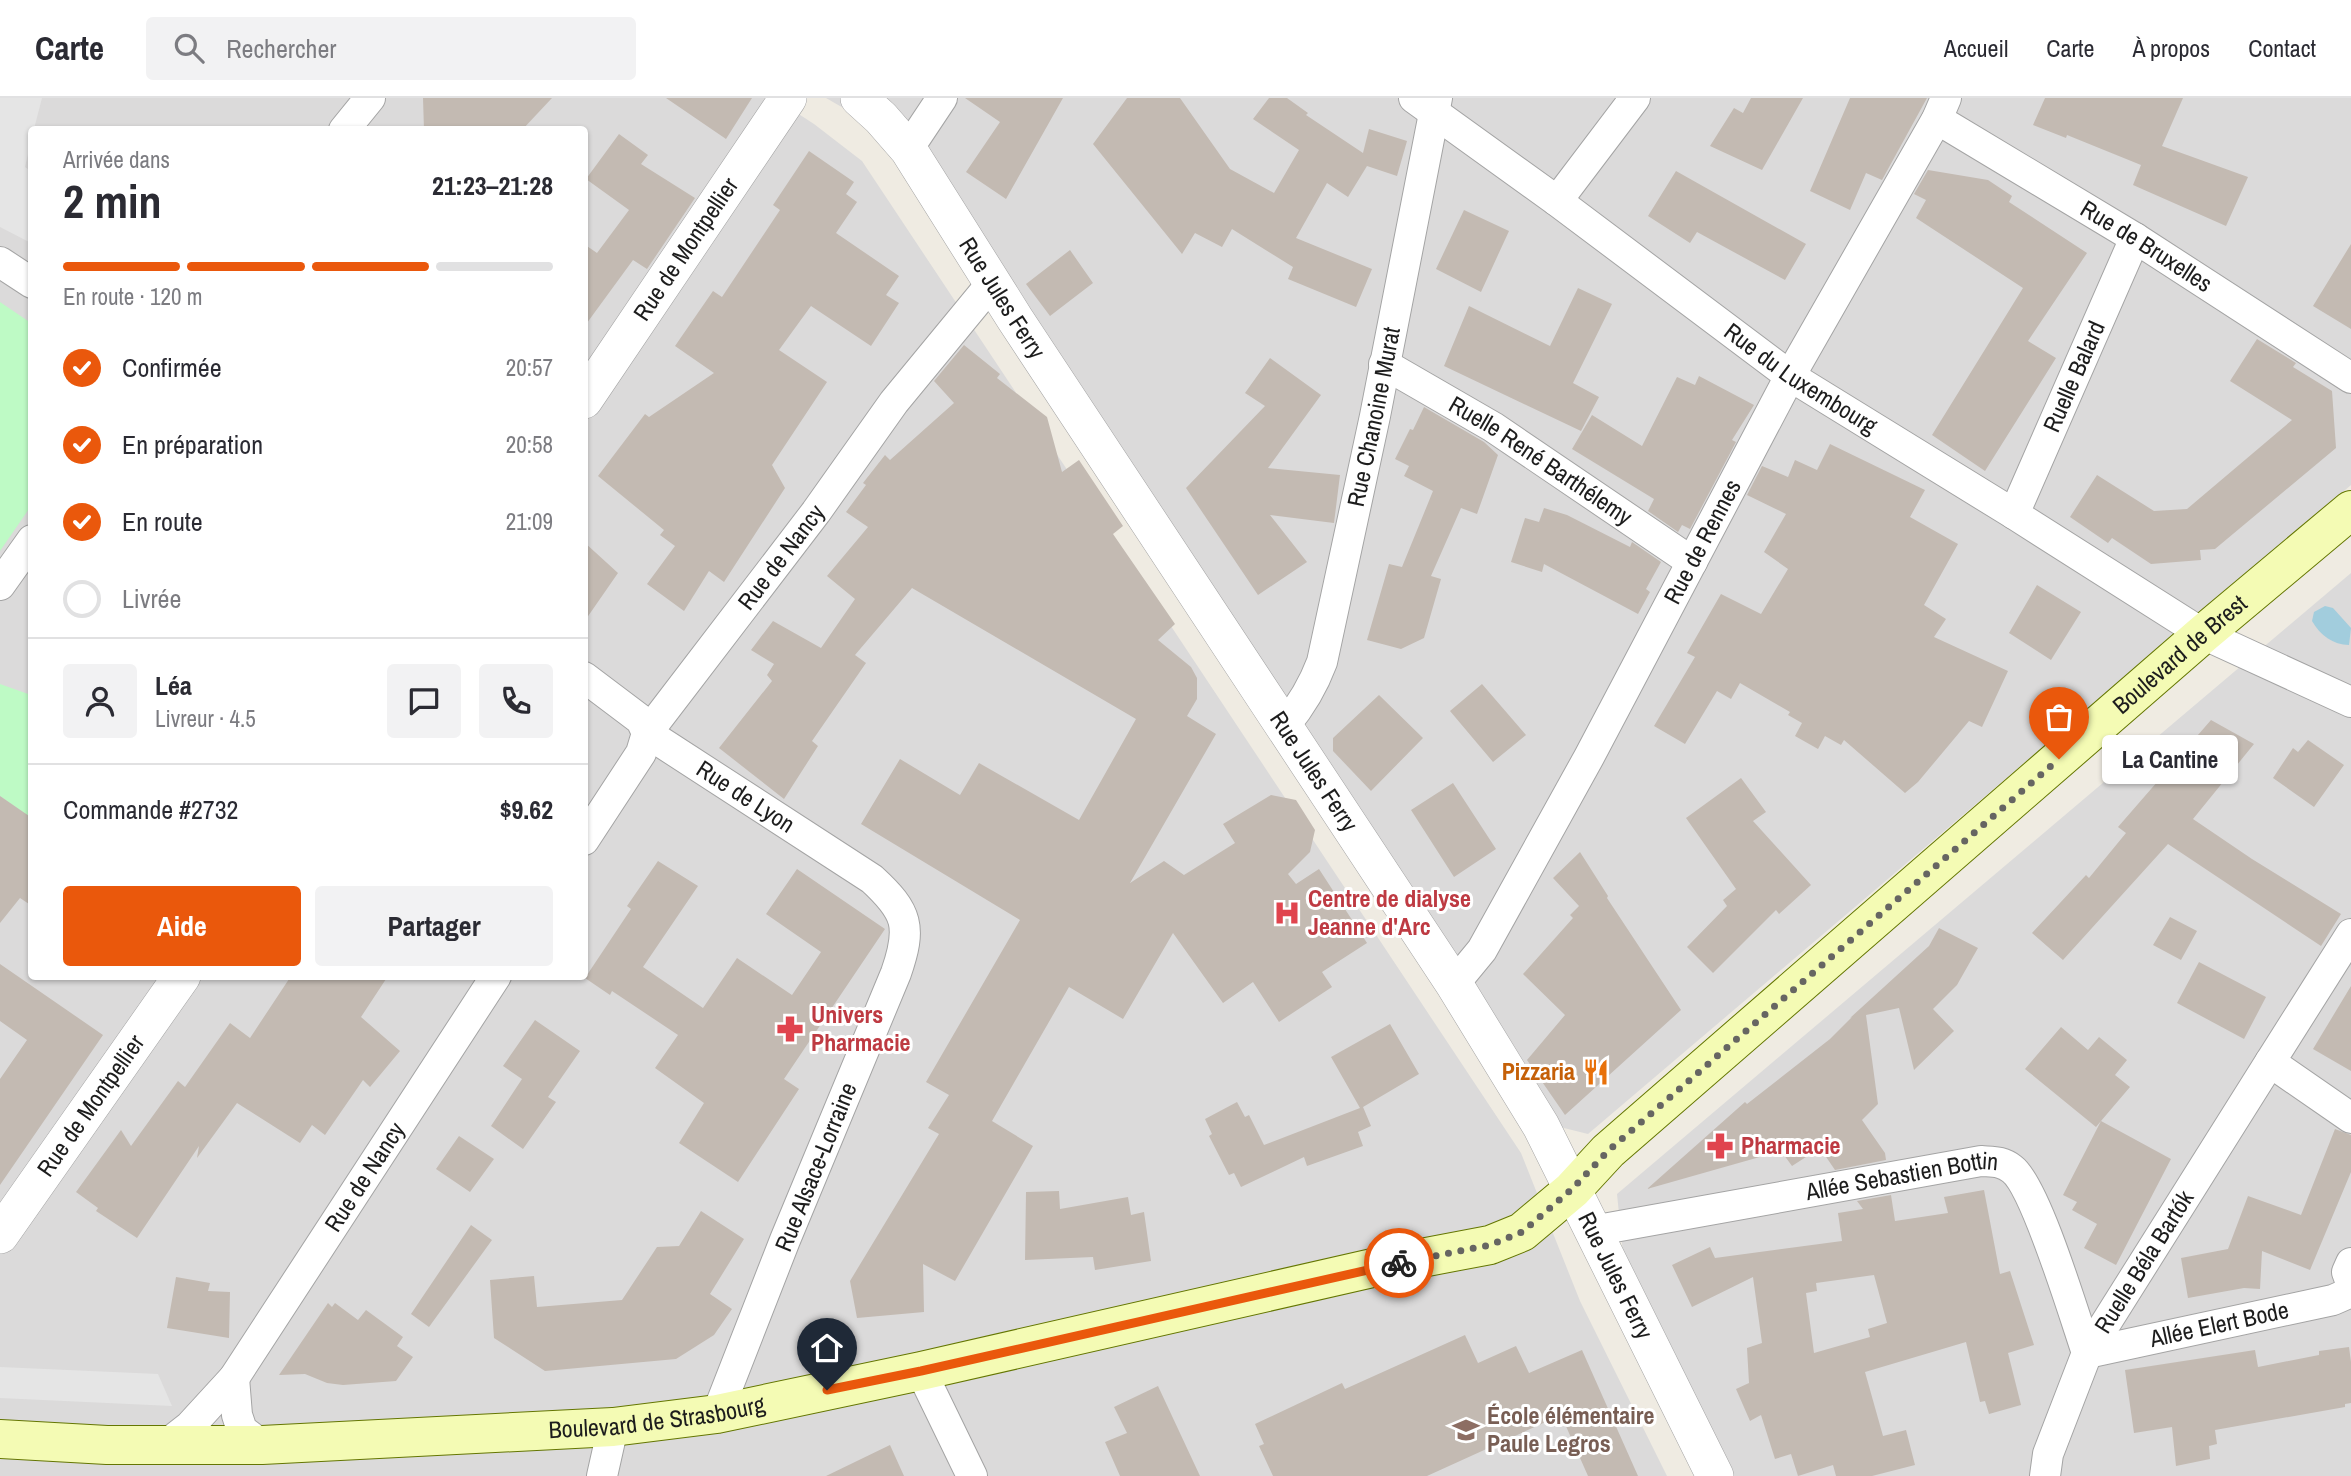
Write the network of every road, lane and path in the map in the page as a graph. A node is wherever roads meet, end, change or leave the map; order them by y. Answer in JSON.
{"nodes":[{"id":1,"x":370,"y":98,"type":"edge"},
{"id":2,"x":788,"y":98,"type":"edge"},
{"id":3,"x":859,"y":98,"type":"edge"},
{"id":4,"x":942,"y":98,"type":"edge"},
{"id":5,"x":1635,"y":98,"type":"edge"},
{"id":6,"x":1428,"y":102,"type":"edge"},
{"id":7,"x":1941,"y":109,"type":"edge"},
{"id":8,"x":347,"y":126,"type":"edge"},
{"id":9,"x":908,"y":149,"type":"junction"},
{"id":10,"x":1557,"y":201,"type":"junction"},
{"id":11,"x":2135,"y":238,"type":"junction"},
{"id":12,"x":0,"y":262,"type":"edge"},
{"id":13,"x":28,"y":280,"type":"edge"},
{"id":14,"x":992,"y":283,"type":"junction"},
{"id":15,"x":1384,"y":364,"type":"junction"},
{"id":16,"x":1790,"y":376,"type":"junction"},
{"id":17,"x":2351,"y":378,"type":"edge"},
{"id":18,"x":588,"y":394,"type":"edge"},
{"id":19,"x":2351,"y":510,"type":"edge"},
{"id":20,"x":2014,"y":514,"type":"junction"},
{"id":21,"x":28,"y":546,"type":"edge"},
{"id":22,"x":1692,"y":562,"type":"junction"},
{"id":23,"x":0,"y":585,"type":"edge"},
{"id":24,"x":2203,"y":634,"type":"junction"},
{"id":25,"x":588,"y":680,"type":"edge"},
{"id":26,"x":2351,"y":702,"type":"edge"},
{"id":27,"x":1285,"y":725,"type":"junction"},
{"id":28,"x":647,"y":733,"type":"junction"},
{"id":29,"x":588,"y":834,"type":"edge"},
{"id":30,"x":904,"y":918,"type":"joint"},
{"id":31,"x":2351,"y":934,"type":"edge"},
{"id":32,"x":179,"y":980,"type":"edge"},
{"id":33,"x":493,"y":980,"type":"edge"},
{"id":34,"x":1454,"y":984,"type":"junction"},
{"id":35,"x":2270,"y":1062,"type":"junction"},
{"id":36,"x":2351,"y":1118,"type":"edge"},
{"id":37,"x":1572,"y":1189,"type":"junction"},
{"id":38,"x":1592,"y":1231,"type":"junction"},
{"id":39,"x":0,"y":1235,"type":"edge"},
{"id":40,"x":2351,"y":1263,"type":"edge"},
{"id":41,"x":2351,"y":1283,"type":"edge"},
{"id":42,"x":2351,"y":1292,"type":"edge"},
{"id":43,"x":2087,"y":1353,"type":"junction"},
{"id":44,"x":921,"y":1371,"type":"junction"},
{"id":45,"x":233,"y":1378,"type":"junction"},
{"id":46,"x":717,"y":1414,"type":"junction"},
{"id":47,"x":613,"y":1427,"type":"junction"},
{"id":48,"x":0,"y":1439,"type":"edge"},
{"id":49,"x":167,"y":1444,"type":"junction"},
{"id":50,"x":262,"y":1445,"type":"junction"},
{"id":51,"x":603,"y":1476,"type":"edge"},
{"id":52,"x":972,"y":1476,"type":"edge"},
{"id":53,"x":1715,"y":1476,"type":"edge"},
{"id":54,"x":2045,"y":1476,"type":"edge"}],
"edges":[{"from":1,"to":8,"type":"street"},
{"from":2,"to":18,"type":"street","name":"Rue de Montpellier"},
{"from":3,"to":9,"type":"street","name":"Rue Jules Ferry"},
{"from":4,"to":9,"type":"street"},
{"from":5,"to":10,"type":"street"},
{"from":6,"to":10,"type":"street","name":"Rue du Luxembourg"},
{"from":6,"to":15,"type":"street","name":"Rue Chanoine Murat"},
{"from":7,"to":11,"type":"street","name":"Rue de Bruxelles"},
{"from":7,"to":16,"type":"street","name":"Rue de Rennes"},
{"from":9,"to":14,"type":"street","name":"Rue Jules Ferry"},
{"from":10,"to":16,"type":"street","name":"Rue du Luxembourg"},
{"from":11,"to":17,"type":"street","name":"Rue de Bruxelles"},
{"from":11,"to":20,"type":"street","name":"Ruelle Balard"},
{"from":12,"to":13,"type":"street"},
{"from":14,"to":27,"type":"street","name":"Rue Jules Ferry"},
{"from":14,"to":28,"type":"street","name":"Rue de Nancy"},
{"from":15,"to":22,"type":"street","name":"Ruelle René Barthélemy"},
{"from":15,"to":27,"type":"street","name":"Rue Chanoine Murat"},
{"from":16,"to":20,"type":"street","name":"Rue du Luxembourg"},
{"from":16,"to":22,"type":"street","name":"Rue de Rennes"},
{"from":19,"to":24,"type":"main road","name":"Boulevard de Brest"},
{"from":20,"to":24,"type":"street","name":"Rue du Luxembourg"},
{"from":21,"to":23,"type":"street"},
{"from":22,"to":34,"type":"street","name":"Rue de Rennes"},
{"from":24,"to":26,"type":"street","name":"Rue du Luxembourg"},
{"from":24,"to":37,"type":"main road","name":"Boulevard de Brest"},
{"from":25,"to":28,"type":"street","name":"Rue de Lyon"},
{"from":27,"to":34,"type":"street","name":"Rue Jules Ferry"},
{"from":28,"to":29,"type":"street","name":"Rue de Nancy"},
{"from":28,"to":30,"type":"street","name":"Rue de Lyon"},
{"from":30,"to":46,"type":"street","name":"Rue Alsace-Lorraine"},
{"from":31,"to":35,"type":"street","name":"Ruelle Béla Bartók"},
{"from":32,"to":39,"type":"street","name":"Rue de Montpellier"},
{"from":33,"to":45,"type":"street","name":"Rue de Nancy"},
{"from":34,"to":37,"type":"street","name":"Rue Jules Ferry"},
{"from":35,"to":36,"type":"street"},
{"from":35,"to":43,"type":"street","name":"Ruelle Béla Bartók"},
{"from":37,"to":38,"type":"street","name":"Rue Jules Ferry"},
{"from":37,"to":44,"type":"main road","name":"Boulevard de Strasbourg"},
{"from":38,"to":43,"type":"street","name":"Allée Sebastien Bottin"},
{"from":38,"to":53,"type":"street","name":"Rue Jules Ferry"},
{"from":40,"to":41,"type":"street"},
{"from":42,"to":43,"type":"street","name":"Allée Elert Bode"},
{"from":43,"to":54,"type":"street","name":"Ruelle Béla Bartók"},
{"from":44,"to":46,"type":"main road","name":"Boulevard de Strasbourg"},
{"from":44,"to":52,"type":"street"},
{"from":45,"to":49,"type":"street","name":"Rue de Nancy"},
{"from":45,"to":50,"type":"street"},
{"from":46,"to":47,"type":"main road","name":"Boulevard de Strasbourg"},
{"from":47,"to":50,"type":"main road","name":"Boulevard de Strasbourg"},
{"from":47,"to":51,"type":"street"},
{"from":48,"to":49,"type":"main road","name":"Boulevard de Strasbourg"},
{"from":49,"to":50,"type":"main road","name":"Boulevard de Strasbourg"}]}
